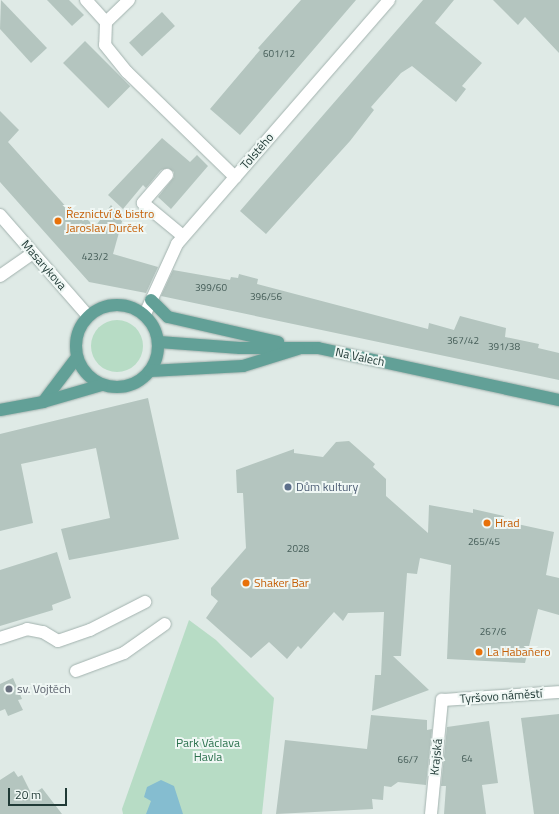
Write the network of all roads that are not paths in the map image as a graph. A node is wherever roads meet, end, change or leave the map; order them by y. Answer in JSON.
{"nodes":[{"id":1,"x":86,"y":0,"type":"edge"},
{"id":2,"x":129,"y":0,"type":"edge"},
{"id":3,"x":389,"y":0,"type":"edge"},
{"id":4,"x":106,"y":22,"type":"junction"},
{"id":5,"x":167,"y":175,"type":"dead end"},
{"id":6,"x":235,"y":176,"type":"junction"},
{"id":7,"x":0,"y":215,"type":"edge"},
{"id":8,"x":183,"y":236,"type":"junction"},
{"id":9,"x":33,"y":252,"type":"junction"},
{"id":10,"x":0,"y":276,"type":"edge"},
{"id":11,"x":151,"y":300,"type":"junction"},
{"id":12,"x":145,"y":314,"type":"junction"},
{"id":13,"x":88,"y":316,"type":"junction"},
{"id":14,"x":159,"y":342,"type":"junction"},
{"id":15,"x":301,"y":347,"type":"junction"},
{"id":16,"x":77,"y":357,"type":"junction"},
{"id":17,"x":150,"y":371,"type":"junction"},
{"id":18,"x":102,"y":384,"type":"junction"},
{"id":19,"x":559,"y":400,"type":"edge"},
{"id":20,"x":43,"y":402,"type":"junction"},
{"id":21,"x":0,"y":410,"type":"edge"},
{"id":22,"x":145,"y":602,"type":"dead end"},
{"id":23,"x":165,"y":624,"type":"dead end"},
{"id":24,"x":0,"y":638,"type":"edge"},
{"id":25,"x":76,"y":671,"type":"dead end"},
{"id":26,"x":559,"y":692,"type":"edge"},
{"id":27,"x":442,"y":700,"type":"joint"},
{"id":28,"x":431,"y":814,"type":"edge"}],
"edges":[{"from":1,"to":4,"type":"street"},
{"from":2,"to":4,"type":"street"},
{"from":3,"to":6,"type":"street","name":"Tolstého"},
{"from":4,"to":6,"type":"street"},
{"from":5,"to":8,"type":"street"},
{"from":6,"to":8,"type":"street","name":"Tolstého"},
{"from":7,"to":9,"type":"street","name":"Masarykova"},
{"from":8,"to":11,"type":"street","name":"Tolstého"},
{"from":9,"to":10,"type":"street"},
{"from":9,"to":13,"type":"street","name":"Masarykova"},
{"from":11,"to":12,"type":"street","name":"Tolstého"},
{"from":11,"to":15,"type":"main road"},
{"from":12,"to":13,"type":"main road"},
{"from":12,"to":14,"type":"main road"},
{"from":13,"to":16,"type":"main road"},
{"from":14,"to":15,"type":"main road","name":"Na Valech"},
{"from":14,"to":17,"type":"main road"},
{"from":15,"to":17,"type":"main road"},
{"from":15,"to":19,"type":"main road","name":"Na Valech"},
{"from":16,"to":18,"type":"main road"},
{"from":16,"to":20,"type":"main road"},
{"from":17,"to":18,"type":"main road"},
{"from":18,"to":20,"type":"main road"},
{"from":20,"to":21,"type":"main road"},
{"from":22,"to":24,"type":"street"},
{"from":23,"to":25,"type":"street"},
{"from":26,"to":27,"type":"street","name":"Tyršovo náměstí"},
{"from":27,"to":28,"type":"street","name":"Krajská"}]}
